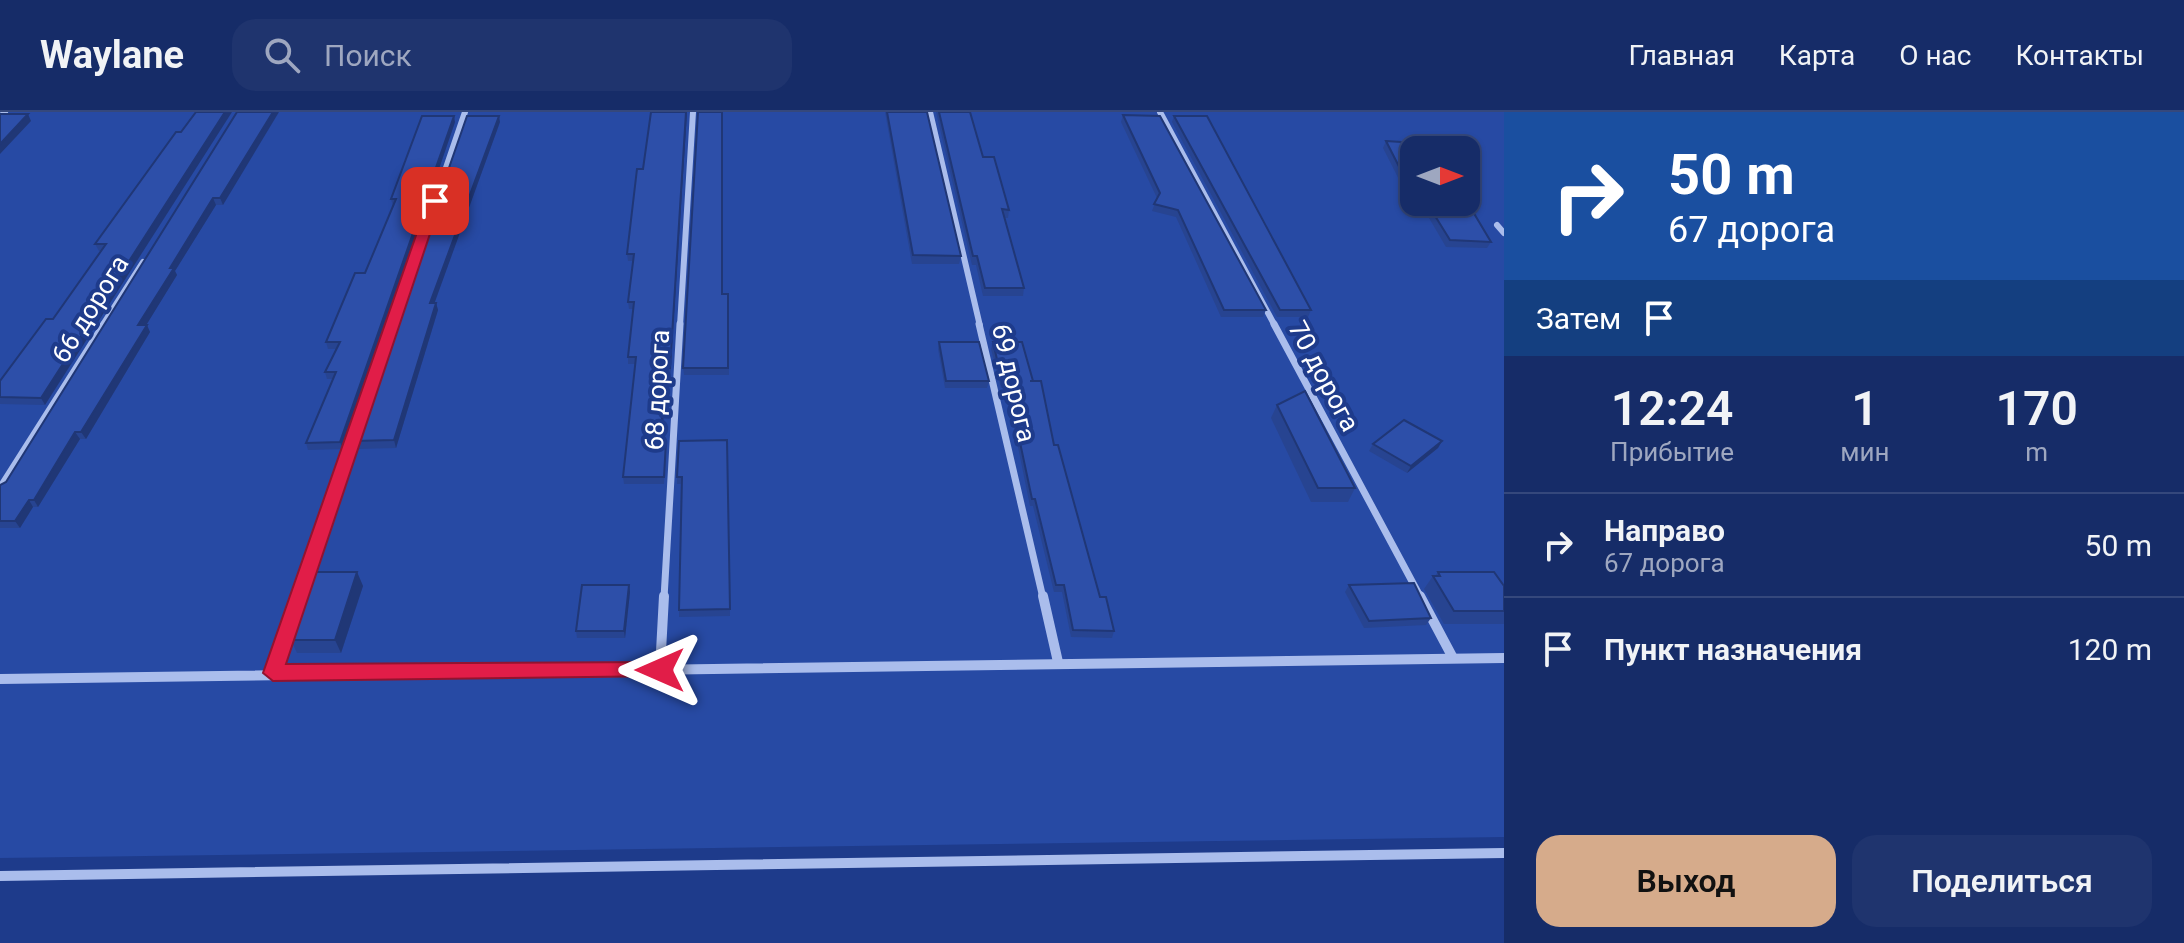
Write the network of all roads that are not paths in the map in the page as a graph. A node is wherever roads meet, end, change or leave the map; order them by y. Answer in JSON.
{"nodes":[{"id":1,"x":5,"y":112,"type":"edge"},
{"id":2,"x":465,"y":112,"type":"edge"},
{"id":3,"x":693,"y":112,"type":"edge"},
{"id":4,"x":930,"y":112,"type":"edge"},
{"id":5,"x":1160,"y":112,"type":"edge"},
{"id":6,"x":0,"y":117,"type":"edge"},
{"id":7,"x":1497,"y":225,"type":"dead end"},
{"id":8,"x":1504,"y":233,"type":"edge"},
{"id":9,"x":145,"y":260,"type":"edge"},
{"id":10,"x":0,"y":488,"type":"edge"},
{"id":11,"x":1453,"y":658,"type":"junction"},
{"id":12,"x":1504,"y":658,"type":"edge"},
{"id":13,"x":1058,"y":662,"type":"junction"},
{"id":14,"x":660,"y":670,"type":"junction"},
{"id":15,"x":273,"y":673,"type":"junction"},
{"id":16,"x":0,"y":679,"type":"edge"},
{"id":17,"x":1504,"y":853,"type":"edge"},
{"id":18,"x":0,"y":876,"type":"edge"}],
"edges":[{"from":1,"to":6,"type":"street"},
{"from":2,"to":15,"type":"street"},
{"from":3,"to":14,"type":"street","name":"68 дорога"},
{"from":4,"to":13,"type":"street","name":"69 дорога"},
{"from":5,"to":11,"type":"street","name":"70 дорога"},
{"from":7,"to":8,"type":"street"},
{"from":9,"to":10,"type":"street","name":"66 дорога"},
{"from":11,"to":12,"type":"street"},
{"from":11,"to":13,"type":"street"},
{"from":13,"to":14,"type":"street"},
{"from":14,"to":15,"type":"street"},
{"from":15,"to":16,"type":"street"},
{"from":17,"to":18,"type":"street"}]}
